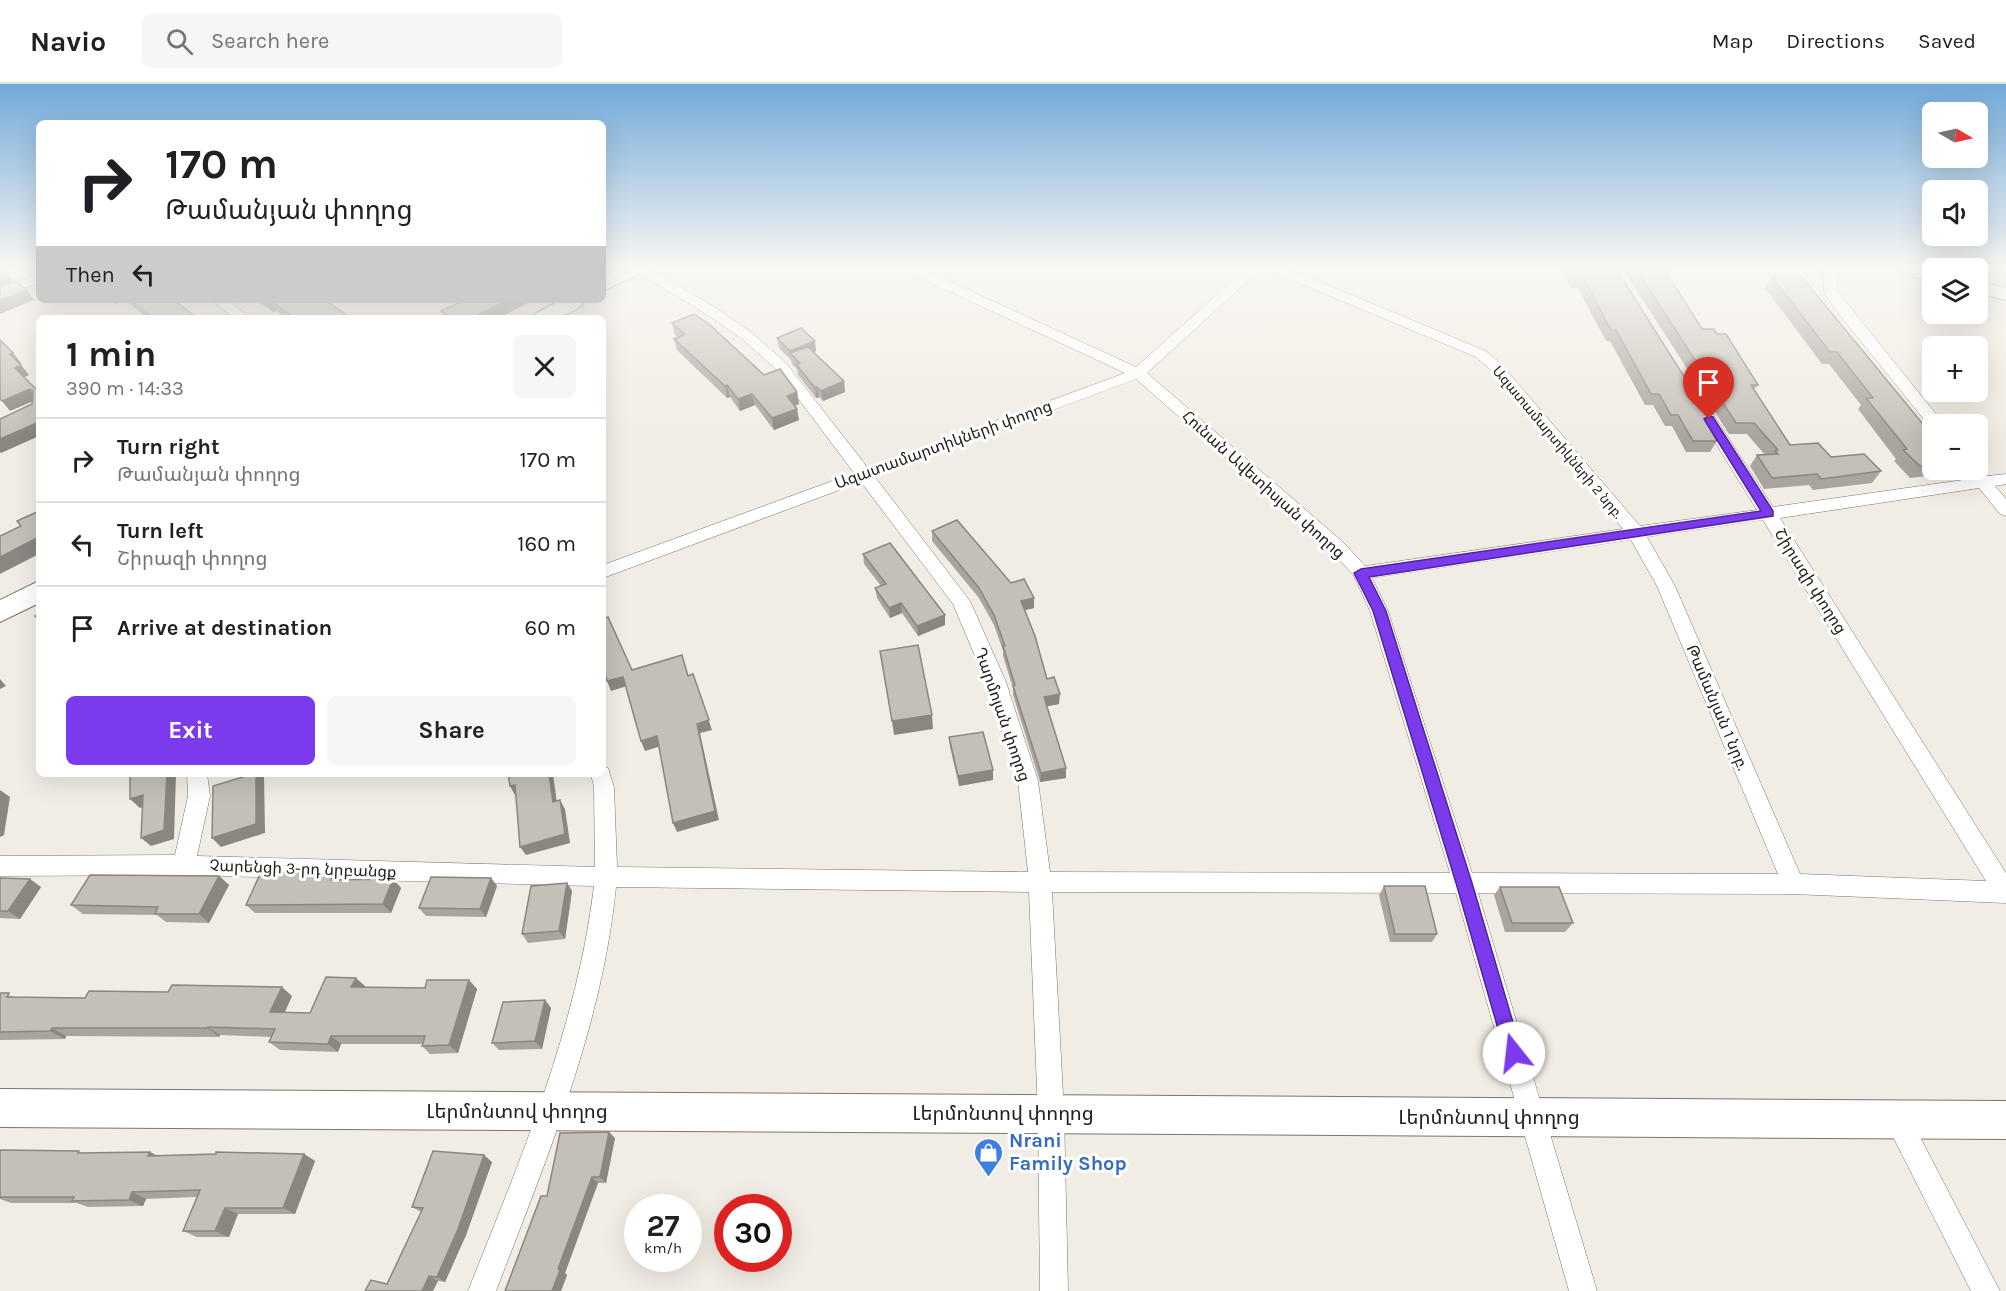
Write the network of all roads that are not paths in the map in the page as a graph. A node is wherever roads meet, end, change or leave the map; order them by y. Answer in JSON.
{"nodes":[{"id":1,"x":732,"y":325,"type":"edge"},
{"id":2,"x":1035,"y":325,"type":"edge"},
{"id":3,"x":1191,"y":325,"type":"edge"},
{"id":4,"x":1413,"y":325,"type":"edge"},
{"id":5,"x":1855,"y":325,"type":"edge"},
{"id":6,"x":1138,"y":373,"type":"junction"},
{"id":7,"x":1688,"y":386,"type":"edge"},
{"id":8,"x":1927,"y":414,"type":"edge"},
{"id":9,"x":865,"y":473,"type":"junction"},
{"id":10,"x":1988,"y":477,"type":"edge"},
{"id":11,"x":2006,"y":479,"type":"edge"},
{"id":12,"x":1955,"y":480,"type":"edge"},
{"id":13,"x":1981,"y":480,"type":"edge"},
{"id":14,"x":2006,"y":510,"type":"edge"},
{"id":15,"x":1769,"y":513,"type":"junction"},
{"id":16,"x":1636,"y":533,"type":"junction"},
{"id":17,"x":606,"y":571,"type":"edge"},
{"id":18,"x":1361,"y":573,"type":"junction"},
{"id":19,"x":36,"y":593,"type":"edge"},
{"id":20,"x":0,"y":612,"type":"edge"},
{"id":21,"x":197,"y":777,"type":"edge"},
{"id":22,"x":602,"y":777,"type":"edge"},
{"id":23,"x":184,"y":865,"type":"junction"},
{"id":24,"x":0,"y":866,"type":"edge"},
{"id":25,"x":606,"y":877,"type":"junction"},
{"id":26,"x":1040,"y":882,"type":"junction"},
{"id":27,"x":1464,"y":883,"type":"junction"},
{"id":28,"x":1793,"y":884,"type":"junction"},
{"id":29,"x":2005,"y":892,"type":"edge"},
{"id":30,"x":0,"y":1108,"type":"edge"},
{"id":31,"x":552,"y":1111,"type":"junction"},
{"id":32,"x":1051,"y":1113,"type":"junction"},
{"id":33,"x":1532,"y":1117,"type":"junction"},
{"id":34,"x":1897,"y":1119,"type":"junction"},
{"id":35,"x":2006,"y":1120,"type":"edge"},
{"id":36,"x":482,"y":1291,"type":"edge"},
{"id":37,"x":1054,"y":1291,"type":"edge"},
{"id":38,"x":1583,"y":1291,"type":"edge"},
{"id":39,"x":1986,"y":1291,"type":"edge"}],
"edges":[{"from":1,"to":9,"type":"street","name":"Դարմոյան փողոց"},
{"from":2,"to":6,"type":"street","name":"Հունան Ավետիսյան փողոց"},
{"from":3,"to":6,"type":"street","name":"Ազատամարտիկների փողոց"},
{"from":4,"to":16,"type":"street","name":"Ազատամարտիկների 2 նրբ."},
{"from":5,"to":8,"type":"street"},
{"from":6,"to":9,"type":"street","name":"Ազատամարտիկների փողոց"},
{"from":6,"to":18,"type":"street","name":"Հունան Ավետիսյան փողոց"},
{"from":7,"to":15,"type":"street","name":"Շիրազի փողոց"},
{"from":9,"to":17,"type":"street","name":"Ազատամարտիկների փողոց"},
{"from":9,"to":26,"type":"street","name":"Դարմոյան փողոց"},
{"from":10,"to":11,"type":"street"},
{"from":12,"to":15,"type":"street"},
{"from":13,"to":14,"type":"street"},
{"from":15,"to":16,"type":"street"},
{"from":15,"to":29,"type":"street","name":"Շիրազի փողոց"},
{"from":16,"to":18,"type":"street"},
{"from":16,"to":28,"type":"street","name":"Թամանյան 1 նրբ."},
{"from":18,"to":27,"type":"street","name":"Հունան Ավետիսյան փողոց"},
{"from":19,"to":20,"type":"street"},
{"from":21,"to":23,"type":"street"},
{"from":22,"to":25,"type":"street"},
{"from":23,"to":24,"type":"street","name":"Չարենցի 3-րդ նրբանցք"},
{"from":23,"to":25,"type":"street","name":"Չարենցի 3-րդ նրբանցք"},
{"from":25,"to":26,"type":"street","name":"Չարենցի 3-րդ նրբանցք"},
{"from":25,"to":31,"type":"street"},
{"from":26,"to":27,"type":"street","name":"Չարենցի 3-րդ նրբանցք"},
{"from":26,"to":32,"type":"street","name":"Դարմոյան փողոց"},
{"from":27,"to":28,"type":"street"},
{"from":27,"to":33,"type":"street","name":"Հունան Ավետիսյան փողոց"},
{"from":28,"to":29,"type":"street"},
{"from":30,"to":31,"type":"street","name":"Լերմոնտով փողոց"},
{"from":31,"to":32,"type":"street","name":"Լերմոնտով փողոց"},
{"from":31,"to":36,"type":"street"},
{"from":32,"to":33,"type":"street","name":"Լերմոնտով փողոց"},
{"from":32,"to":37,"type":"street","name":"Դարմոյան փողոց"},
{"from":33,"to":34,"type":"street","name":"Լերմոնտով փողոց"},
{"from":33,"to":38,"type":"street","name":"Հունան Ավետիսյան փողոց"},
{"from":34,"to":35,"type":"street","name":"Լերմոնտով փողոց"},
{"from":34,"to":39,"type":"street"}]}
